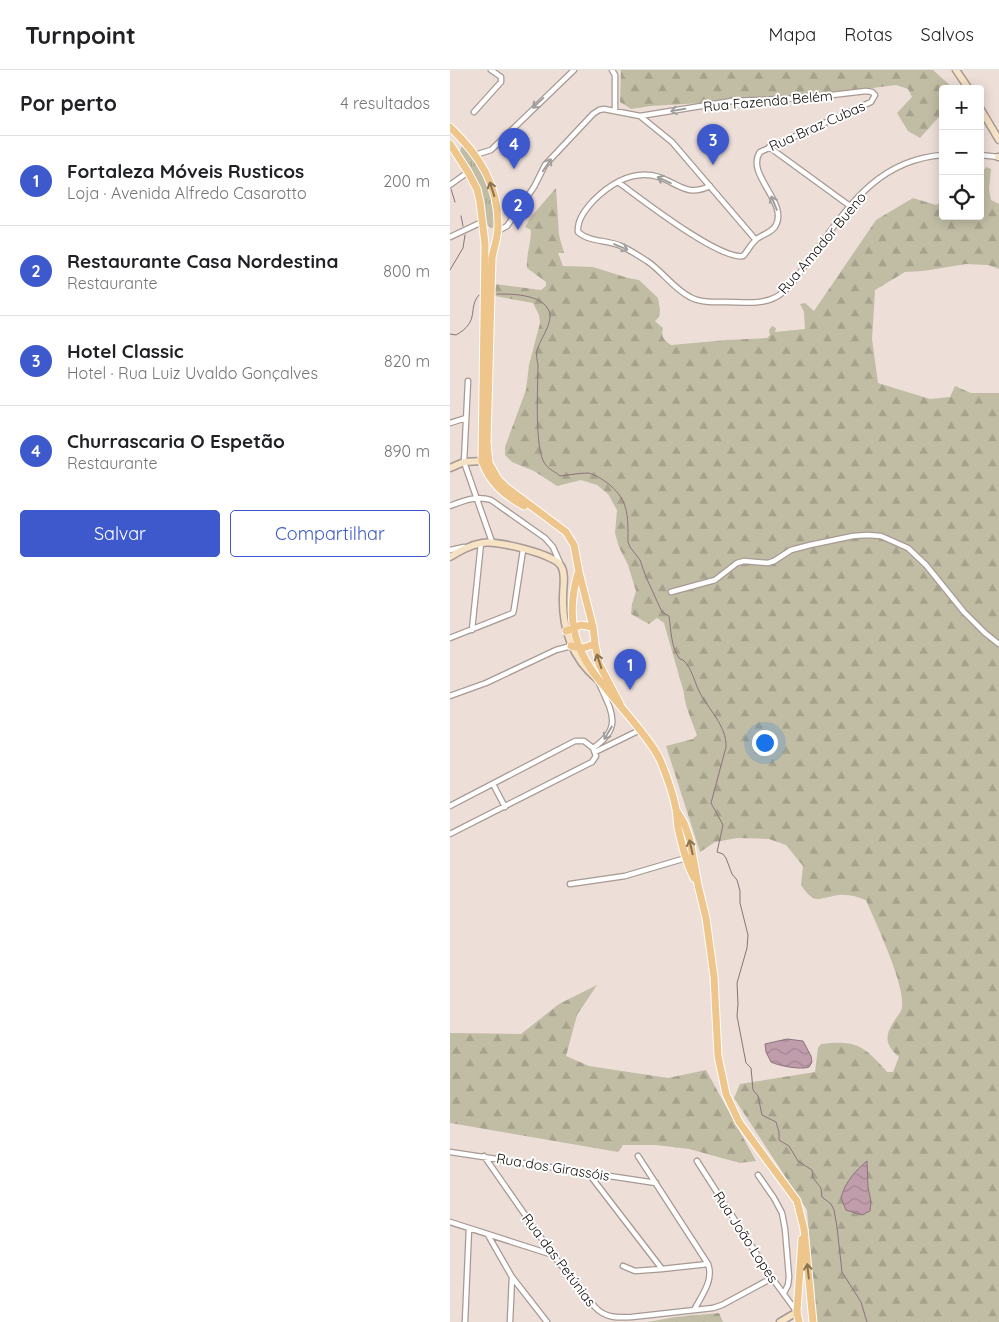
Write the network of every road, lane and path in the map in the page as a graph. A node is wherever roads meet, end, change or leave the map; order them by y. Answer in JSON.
{"nodes":[{"id":1,"x":491,"y":70,"type":"edge"},
{"id":2,"x":574,"y":70,"type":"edge"},
{"id":3,"x":612,"y":70,"type":"edge"},
{"id":4,"x":956,"y":70,"type":"edge"},
{"id":5,"x":966,"y":85,"type":"edge"},
{"id":6,"x":866,"y":91,"type":"joint"},
{"id":7,"x":615,"y":111,"type":"junction"},
{"id":8,"x":474,"y":112,"type":"dead end"},
{"id":9,"x":984,"y":115,"type":"edge"},
{"id":10,"x":640,"y":116,"type":"junction"},
{"id":11,"x":988,"y":122,"type":"junction"},
{"id":12,"x":999,"y":126,"type":"edge"},
{"id":13,"x":450,"y":127,"type":"edge"},
{"id":14,"x":999,"y":140,"type":"edge"},
{"id":15,"x":450,"y":144,"type":"edge"},
{"id":16,"x":466,"y":145,"type":"junction"},
{"id":17,"x":769,"y":146,"type":"junction"},
{"id":18,"x":453,"y":152,"type":"edge"},
{"id":19,"x":475,"y":154,"type":"junction"},
{"id":20,"x":984,"y":155,"type":"edge"},
{"id":21,"x":939,"y":156,"type":"edge"},
{"id":22,"x":997,"y":156,"type":"edge"},
{"id":23,"x":468,"y":172,"type":"junction"},
{"id":24,"x":618,"y":182,"type":"junction"},
{"id":25,"x":450,"y":185,"type":"edge"},
{"id":26,"x":710,"y":186,"type":"junction"},
{"id":27,"x":850,"y":206,"type":"junction"},
{"id":28,"x":483,"y":225,"type":"junction"},
{"id":29,"x":498,"y":231,"type":"junction"},
{"id":30,"x":450,"y":237,"type":"edge"},
{"id":31,"x":756,"y":239,"type":"junction"},
{"id":32,"x":468,"y":381,"type":"dead end"},
{"id":33,"x":466,"y":418,"type":"junction"},
{"id":34,"x":450,"y":423,"type":"edge"},
{"id":35,"x":482,"y":461,"type":"junction"},
{"id":36,"x":464,"y":462,"type":"junction"},
{"id":37,"x":450,"y":468,"type":"edge"},
{"id":38,"x":476,"y":498,"type":"junction"},
{"id":39,"x":450,"y":506,"type":"edge"},
{"id":40,"x":538,"y":512,"type":"junction"},
{"id":41,"x":492,"y":542,"type":"junction"},
{"id":42,"x":481,"y":543,"type":"junction"},
{"id":43,"x":471,"y":545,"type":"junction"},
{"id":44,"x":450,"y":550,"type":"edge"},
{"id":45,"x":523,"y":550,"type":"junction"},
{"id":46,"x":450,"y":557,"type":"edge"},
{"id":47,"x":560,"y":563,"type":"junction"},
{"id":48,"x":579,"y":572,"type":"junction"},
{"id":49,"x":671,"y":592,"type":"dead end"},
{"id":50,"x":593,"y":627,"type":"junction"},
{"id":51,"x":472,"y":630,"type":"junction"},
{"id":52,"x":570,"y":630,"type":"junction"},
{"id":53,"x":450,"y":638,"type":"edge"},
{"id":54,"x":595,"y":644,"type":"junction"},
{"id":55,"x":999,"y":644,"type":"edge"},
{"id":56,"x":571,"y":646,"type":"junction"},
{"id":57,"x":579,"y":648,"type":"junction"},
{"id":58,"x":598,"y":681,"type":"junction"},
{"id":59,"x":450,"y":696,"type":"edge"},
{"id":60,"x":620,"y":704,"type":"junction"},
{"id":61,"x":640,"y":730,"type":"junction"},
{"id":62,"x":594,"y":750,"type":"junction"},
{"id":63,"x":493,"y":784,"type":"junction"},
{"id":64,"x":450,"y":806,"type":"edge"},
{"id":65,"x":505,"y":807,"type":"junction"},
{"id":66,"x":676,"y":810,"type":"junction"},
{"id":67,"x":450,"y":834,"type":"edge"},
{"id":68,"x":686,"y":858,"type":"junction"},
{"id":69,"x":570,"y":884,"type":"dead end"},
{"id":70,"x":698,"y":885,"type":"junction"},
{"id":71,"x":450,"y":1152,"type":"edge"},
{"id":72,"x":484,"y":1156,"type":"junction"},
{"id":73,"x":638,"y":1156,"type":"dead end"},
{"id":74,"x":696,"y":1161,"type":"dead end"},
{"id":75,"x":589,"y":1174,"type":"junction"},
{"id":76,"x":758,"y":1176,"type":"dead end"},
{"id":77,"x":656,"y":1183,"type":"junction"},
{"id":78,"x":450,"y":1222,"type":"edge"},
{"id":79,"x":469,"y":1228,"type":"junction"},
{"id":80,"x":804,"y":1229,"type":"junction"},
{"id":81,"x":488,"y":1235,"type":"junction"},
{"id":82,"x":553,"y":1255,"type":"junction"},
{"id":83,"x":708,"y":1264,"type":"junction"},
{"id":84,"x":623,"y":1266,"type":"dead end"},
{"id":85,"x":662,"y":1269,"type":"junction"},
{"id":86,"x":512,"y":1277,"type":"junction"},
{"id":87,"x":772,"y":1278,"type":"junction"},
{"id":88,"x":784,"y":1293,"type":"junction"},
{"id":89,"x":694,"y":1310,"type":"junction"},
{"id":90,"x":796,"y":1312,"type":"junction"},
{"id":91,"x":813,"y":1318,"type":"edge"},
{"id":92,"x":783,"y":1321,"type":"edge"},
{"id":93,"x":465,"y":1322,"type":"edge"},
{"id":94,"x":510,"y":1322,"type":"edge"},
{"id":95,"x":546,"y":1322,"type":"edge"},
{"id":96,"x":799,"y":1322,"type":"edge"}],
"edges":[{"from":1,"to":8,"type":"street"},
{"from":2,"to":19,"type":"street","one_way":true},
{"from":3,"to":7,"type":"street"},
{"from":4,"to":5,"type":"street"},
{"from":6,"to":10,"type":"street","name":"Rua Fazenda Belém","one_way":true},
{"from":6,"to":17,"type":"street","name":"Rua Braz Cubas"},
{"from":7,"to":10,"type":"street"},
{"from":29,"to":7,"type":"street","one_way":true},
{"from":9,"to":11,"type":"street"},
{"from":10,"to":26,"type":"street"},
{"from":11,"to":12,"type":"street"},
{"from":11,"to":14,"type":"street"},
{"from":13,"to":16,"type":"main road"},
{"from":15,"to":16,"type":"main road"},
{"from":15,"to":18,"type":"main road"},
{"from":16,"to":18,"type":"main road"},
{"from":16,"to":19,"type":"main road"},
{"from":17,"to":27,"type":"street"},
{"from":31,"to":17,"type":"street","name":"Rua Braz Cubas","one_way":true},
{"from":18,"to":23,"type":"main road"},
{"from":29,"to":19,"type":"main road","one_way":true},
{"from":20,"to":22,"type":"street"},
{"from":21,"to":27,"type":"street","name":"Rua Amador Bueno"},
{"from":23,"to":25,"type":"street"},
{"from":23,"to":28,"type":"main road"},
{"from":26,"to":24,"type":"street","name":"Rua Amador Bueno","one_way":true},
{"from":24,"to":27,"type":"street","name":"Rua Amador Bueno","one_way":true},
{"from":24,"to":31,"type":"street","name":"Rua Braz Cubas"},
{"from":26,"to":31,"type":"street"},
{"from":28,"to":29,"type":"main road"},
{"from":28,"to":30,"type":"street"},
{"from":28,"to":35,"type":"main road"},
{"from":29,"to":40,"type":"main road"},
{"from":32,"to":33,"type":"street"},
{"from":33,"to":34,"type":"street"},
{"from":33,"to":36,"type":"street"},
{"from":35,"to":36,"type":"street"},
{"from":35,"to":40,"type":"main road"},
{"from":36,"to":37,"type":"street"},
{"from":36,"to":38,"type":"street"},
{"from":38,"to":39,"type":"street"},
{"from":38,"to":41,"type":"street"},
{"from":38,"to":47,"type":"street"},
{"from":40,"to":48,"type":"main road"},
{"from":41,"to":42,"type":"street"},
{"from":41,"to":45,"type":"street"},
{"from":42,"to":43,"type":"street"},
{"from":42,"to":51,"type":"street"},
{"from":43,"to":44,"type":"street"},
{"from":43,"to":46,"type":"street"},
{"from":45,"to":47,"type":"street"},
{"from":45,"to":51,"type":"street"},
{"from":47,"to":52,"type":"street"},
{"from":48,"to":50,"type":"main road"},
{"from":48,"to":52,"type":"main road"},
{"from":49,"to":55,"type":"street"},
{"from":50,"to":52,"type":"main road"},
{"from":50,"to":54,"type":"main road"},
{"from":51,"to":53,"type":"street"},
{"from":52,"to":56,"type":"street"},
{"from":52,"to":57,"type":"main road"},
{"from":54,"to":57,"type":"main road"},
{"from":60,"to":54,"type":"main road","one_way":true},
{"from":56,"to":57,"type":"main road"},
{"from":56,"to":58,"type":"street"},
{"from":56,"to":59,"type":"street"},
{"from":57,"to":58,"type":"main road"},
{"from":58,"to":60,"type":"main road"},
{"from":58,"to":62,"type":"street","one_way":true},
{"from":60,"to":61,"type":"main road"},
{"from":61,"to":62,"type":"street"},
{"from":61,"to":66,"type":"main road"},
{"from":62,"to":63,"type":"street"},
{"from":62,"to":65,"type":"street"},
{"from":63,"to":64,"type":"street"},
{"from":63,"to":65,"type":"street"},
{"from":65,"to":67,"type":"street"},
{"from":66,"to":68,"type":"main road"},
{"from":70,"to":66,"type":"main road","one_way":true},
{"from":68,"to":69,"type":"street"},
{"from":68,"to":70,"type":"main road"},
{"from":70,"to":80,"type":"main road"},
{"from":71,"to":72,"type":"street","name":"Rua dos Girassóis"},
{"from":72,"to":75,"type":"street","name":"Rua dos Girassóis"},
{"from":72,"to":82,"type":"street","name":"Rua das Petúnias"},
{"from":73,"to":77,"type":"street"},
{"from":74,"to":87,"type":"street","name":"Rua João Lopes"},
{"from":75,"to":77,"type":"street","name":"Rua dos Girassóis"},
{"from":75,"to":85,"type":"street"},
{"from":76,"to":88,"type":"street"},
{"from":77,"to":83,"type":"street"},
{"from":78,"to":79,"type":"street"},
{"from":79,"to":81,"type":"street"},
{"from":79,"to":93,"type":"street"},
{"from":80,"to":90,"type":"main road"},
{"from":91,"to":80,"type":"main road","one_way":true},
{"from":81,"to":82,"type":"street"},
{"from":81,"to":86,"type":"street"},
{"from":82,"to":89,"type":"street","name":"Rua das Petúnias"},
{"from":83,"to":85,"type":"street"},
{"from":83,"to":89,"type":"street"},
{"from":84,"to":85,"type":"street"},
{"from":86,"to":94,"type":"street"},
{"from":86,"to":95,"type":"street"},
{"from":87,"to":88,"type":"street","name":"Rua João Lopes"},
{"from":87,"to":89,"type":"street","name":"Rua das Petúnias"},
{"from":88,"to":90,"type":"street","name":"Rua João Lopes"},
{"from":90,"to":91,"type":"main road"},
{"from":90,"to":92,"type":"street"},
{"from":90,"to":96,"type":"main road"}]}
